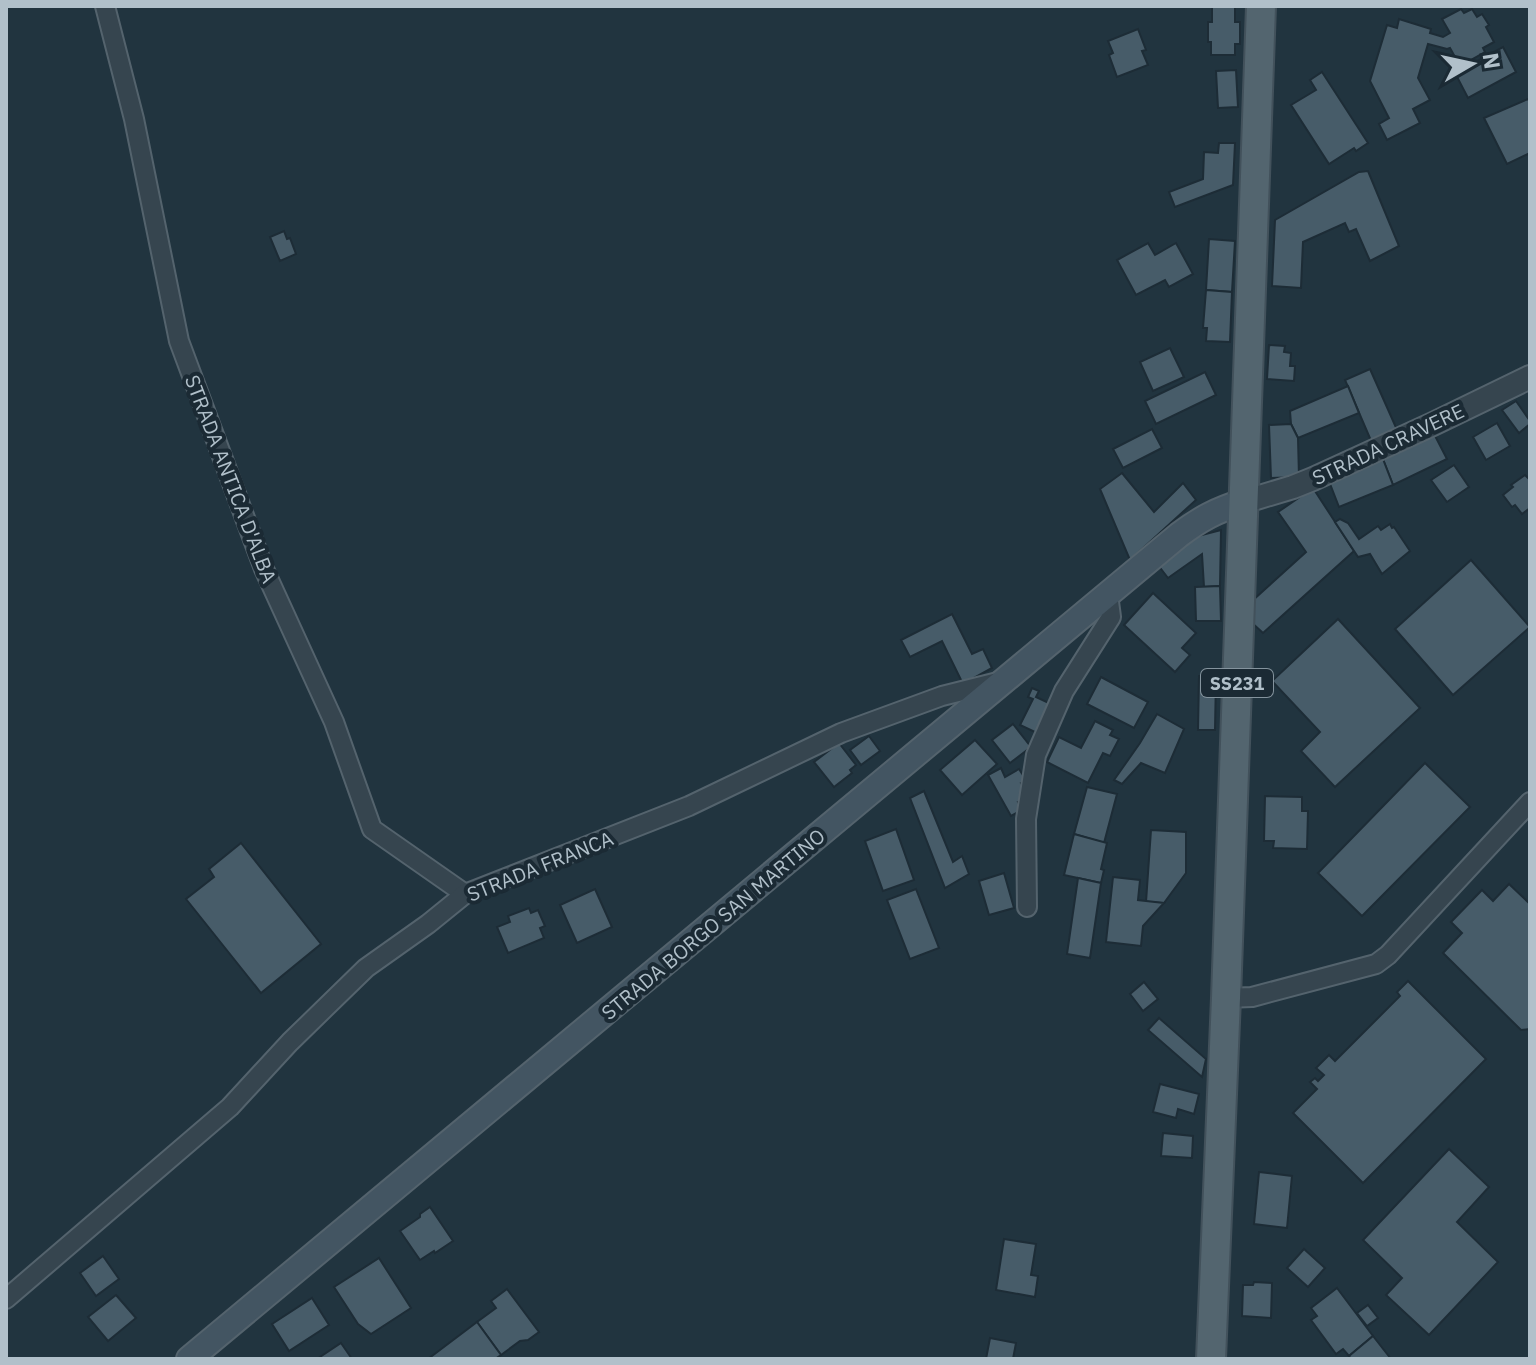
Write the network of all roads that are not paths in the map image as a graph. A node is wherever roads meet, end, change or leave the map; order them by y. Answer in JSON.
{"nodes":[{"id":1,"x":105,"y":6,"type":"edge"},
{"id":2,"x":1261,"y":6,"type":"edge"},
{"id":3,"x":1530,"y":377,"type":"edge"},
{"id":4,"x":1243,"y":502,"type":"junction"},
{"id":5,"x":1108,"y":594,"type":"junction"},
{"id":6,"x":1004,"y":680,"type":"junction"},
{"id":7,"x":1530,"y":802,"type":"edge"},
{"id":8,"x":465,"y":894,"type":"junction"},
{"id":9,"x":1027,"y":907,"type":"dead end"},
{"id":10,"x":1226,"y":998,"type":"junction"},
{"id":11,"x":6,"y":1299,"type":"edge"},
{"id":12,"x":189,"y":1359,"type":"edge"},
{"id":13,"x":1211,"y":1359,"type":"edge"}],
"edges":[{"from":1,"to":8,"type":"street","name":"STRADA ANTICA D'ALBA"},
{"from":2,"to":4,"type":"main road","number":"SS231"},
{"from":3,"to":4,"type":"street","name":"STRADA CRAVERE"},
{"from":4,"to":5,"type":"main road","name":"STRADA BORGO SAN MARTINO"},
{"from":4,"to":10,"type":"main road","number":"SS231"},
{"from":5,"to":6,"type":"main road","name":"STRADA BORGO SAN MARTINO"},
{"from":5,"to":9,"type":"street"},
{"from":6,"to":8,"type":"street","name":"STRADA FRANCA"},
{"from":6,"to":12,"type":"main road","name":"STRADA BORGO SAN MARTINO"},
{"from":7,"to":10,"type":"street"},
{"from":8,"to":11,"type":"street","name":"STRADA FRANCA"},
{"from":10,"to":13,"type":"main road","number":"SS231"}]}
